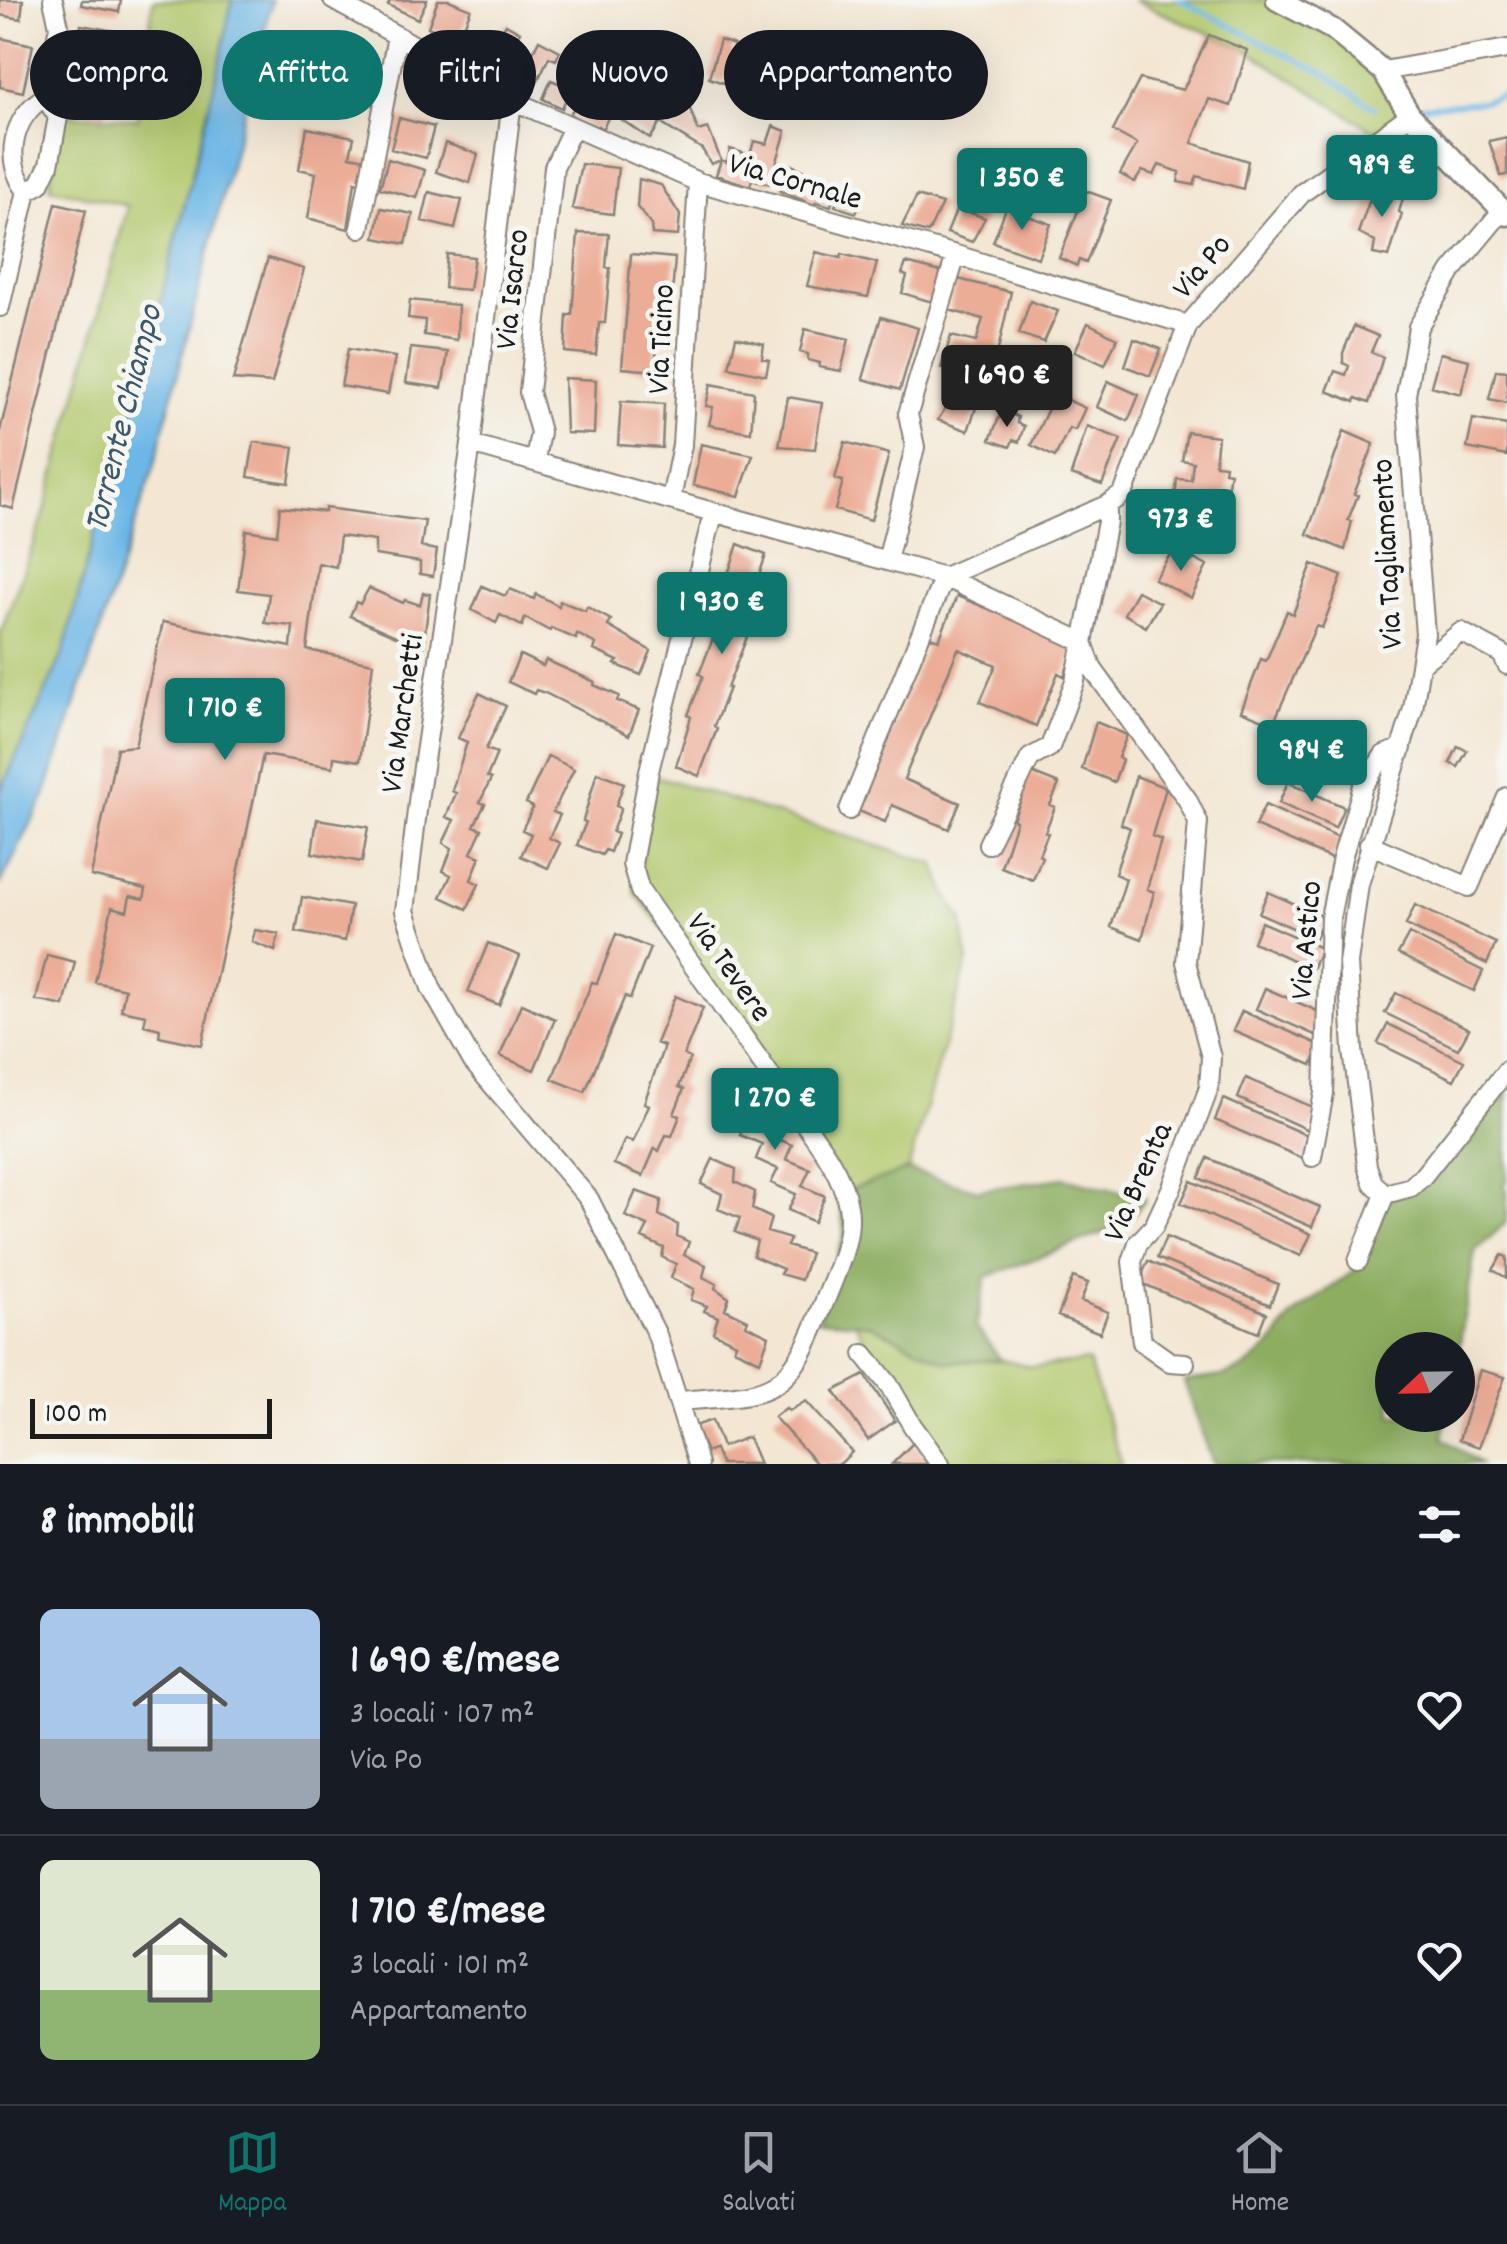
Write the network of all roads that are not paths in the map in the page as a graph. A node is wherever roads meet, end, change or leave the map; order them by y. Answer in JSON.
{"nodes":[{"id":1,"x":53,"y":0,"type":"edge"},
{"id":2,"x":333,"y":0,"type":"edge"},
{"id":3,"x":1277,"y":0,"type":"edge"},
{"id":4,"x":58,"y":30,"type":"edge"},
{"id":5,"x":397,"y":36,"type":"junction"},
{"id":6,"x":403,"y":39,"type":"edge"},
{"id":7,"x":1507,"y":49,"type":"edge"},
{"id":8,"x":1383,"y":71,"type":"junction"},
{"id":9,"x":30,"y":106,"type":"edge"},
{"id":10,"x":536,"y":111,"type":"edge"},
{"id":11,"x":1410,"y":115,"type":"junction"},
{"id":12,"x":58,"y":120,"type":"edge"},
{"id":13,"x":510,"y":120,"type":"edge"},
{"id":14,"x":573,"y":127,"type":"junction"},
{"id":15,"x":8,"y":135,"type":"edge"},
{"id":16,"x":698,"y":182,"type":"junction"},
{"id":17,"x":27,"y":190,"type":"junction"},
{"id":18,"x":1505,"y":213,"type":"edge"},
{"id":19,"x":360,"y":228,"type":"dead end"},
{"id":20,"x":956,"y":255,"type":"junction"},
{"id":21,"x":0,"y":307,"type":"edge"},
{"id":22,"x":1188,"y":326,"type":"junction"},
{"id":23,"x":471,"y":444,"type":"junction"},
{"id":24,"x":535,"y":460,"type":"junction"},
{"id":25,"x":671,"y":499,"type":"junction"},
{"id":26,"x":1107,"y":506,"type":"junction"},
{"id":27,"x":713,"y":514,"type":"junction"},
{"id":28,"x":887,"y":561,"type":"junction"},
{"id":29,"x":944,"y":577,"type":"junction"},
{"id":30,"x":1084,"y":642,"type":"junction"},
{"id":31,"x":1422,"y":663,"type":"junction"},
{"id":32,"x":1507,"y":666,"type":"edge"},
{"id":33,"x":1402,"y":748,"type":"junction"},
{"id":34,"x":1507,"y":797,"type":"edge"},
{"id":35,"x":849,"y":810,"type":"dead end"},
{"id":36,"x":988,"y":844,"type":"dead end"},
{"id":37,"x":1369,"y":844,"type":"junction"},
{"id":38,"x":1507,"y":1070,"type":"edge"},
{"id":39,"x":1312,"y":1157,"type":"dead end"},
{"id":40,"x":1385,"y":1194,"type":"junction"},
{"id":41,"x":1358,"y":1262,"type":"dead end"},
{"id":42,"x":864,"y":1354,"type":"dead end"},
{"id":43,"x":1185,"y":1363,"type":"dead end"},
{"id":44,"x":680,"y":1401,"type":"junction"},
{"id":45,"x":698,"y":1464,"type":"edge"},
{"id":46,"x":940,"y":1464,"type":"edge"}],
"edges":[{"from":1,"to":4,"type":"street"},
{"from":2,"to":5,"type":"street"},
{"from":3,"to":8,"type":"street"},
{"from":5,"to":6,"type":"street"},
{"from":5,"to":19,"type":"street"},
{"from":7,"to":8,"type":"street"},
{"from":8,"to":11,"type":"street"},
{"from":9,"to":15,"type":"street"},
{"from":10,"to":14,"type":"street","name":"Via Cornale"},
{"from":11,"to":18,"type":"street"},
{"from":11,"to":22,"type":"street","name":"Via Po"},
{"from":12,"to":17,"type":"street"},
{"from":13,"to":23,"type":"street","name":"Via Marchetti"},
{"from":14,"to":16,"type":"street","name":"Via Cornale"},
{"from":14,"to":24,"type":"street","name":"Via Isarco"},
{"from":15,"to":17,"type":"street"},
{"from":16,"to":20,"type":"street","name":"Via Cornale"},
{"from":16,"to":25,"type":"street","name":"Via Ticino"},
{"from":17,"to":21,"type":"street"},
{"from":18,"to":31,"type":"street","name":"Via Tagliamento"},
{"from":20,"to":22,"type":"street","name":"Via Cornale"},
{"from":20,"to":28,"type":"street"},
{"from":22,"to":26,"type":"street","name":"Via Po"},
{"from":23,"to":24,"type":"street"},
{"from":23,"to":44,"type":"street","name":"Via Marchetti"},
{"from":24,"to":25,"type":"street"},
{"from":25,"to":27,"type":"street"},
{"from":26,"to":29,"type":"street"},
{"from":26,"to":30,"type":"street","name":"Via Po"},
{"from":27,"to":28,"type":"street"},
{"from":27,"to":44,"type":"street","name":"Via Tevere"},
{"from":28,"to":29,"type":"street"},
{"from":29,"to":30,"type":"street"},
{"from":29,"to":35,"type":"street"},
{"from":30,"to":36,"type":"street","name":"Via Po"},
{"from":30,"to":43,"type":"street","name":"Via Brenta"},
{"from":31,"to":32,"type":"street"},
{"from":31,"to":33,"type":"street","name":"Via Tagliamento"},
{"from":33,"to":37,"type":"street","name":"Via Tagliamento"},
{"from":33,"to":39,"type":"street","name":"Via Astico"},
{"from":34,"to":37,"type":"street"},
{"from":37,"to":40,"type":"street","name":"Via Tagliamento"},
{"from":38,"to":40,"type":"street"},
{"from":40,"to":41,"type":"street"},
{"from":42,"to":46,"type":"street"},
{"from":44,"to":45,"type":"street","name":"Via Marchetti"}]}
